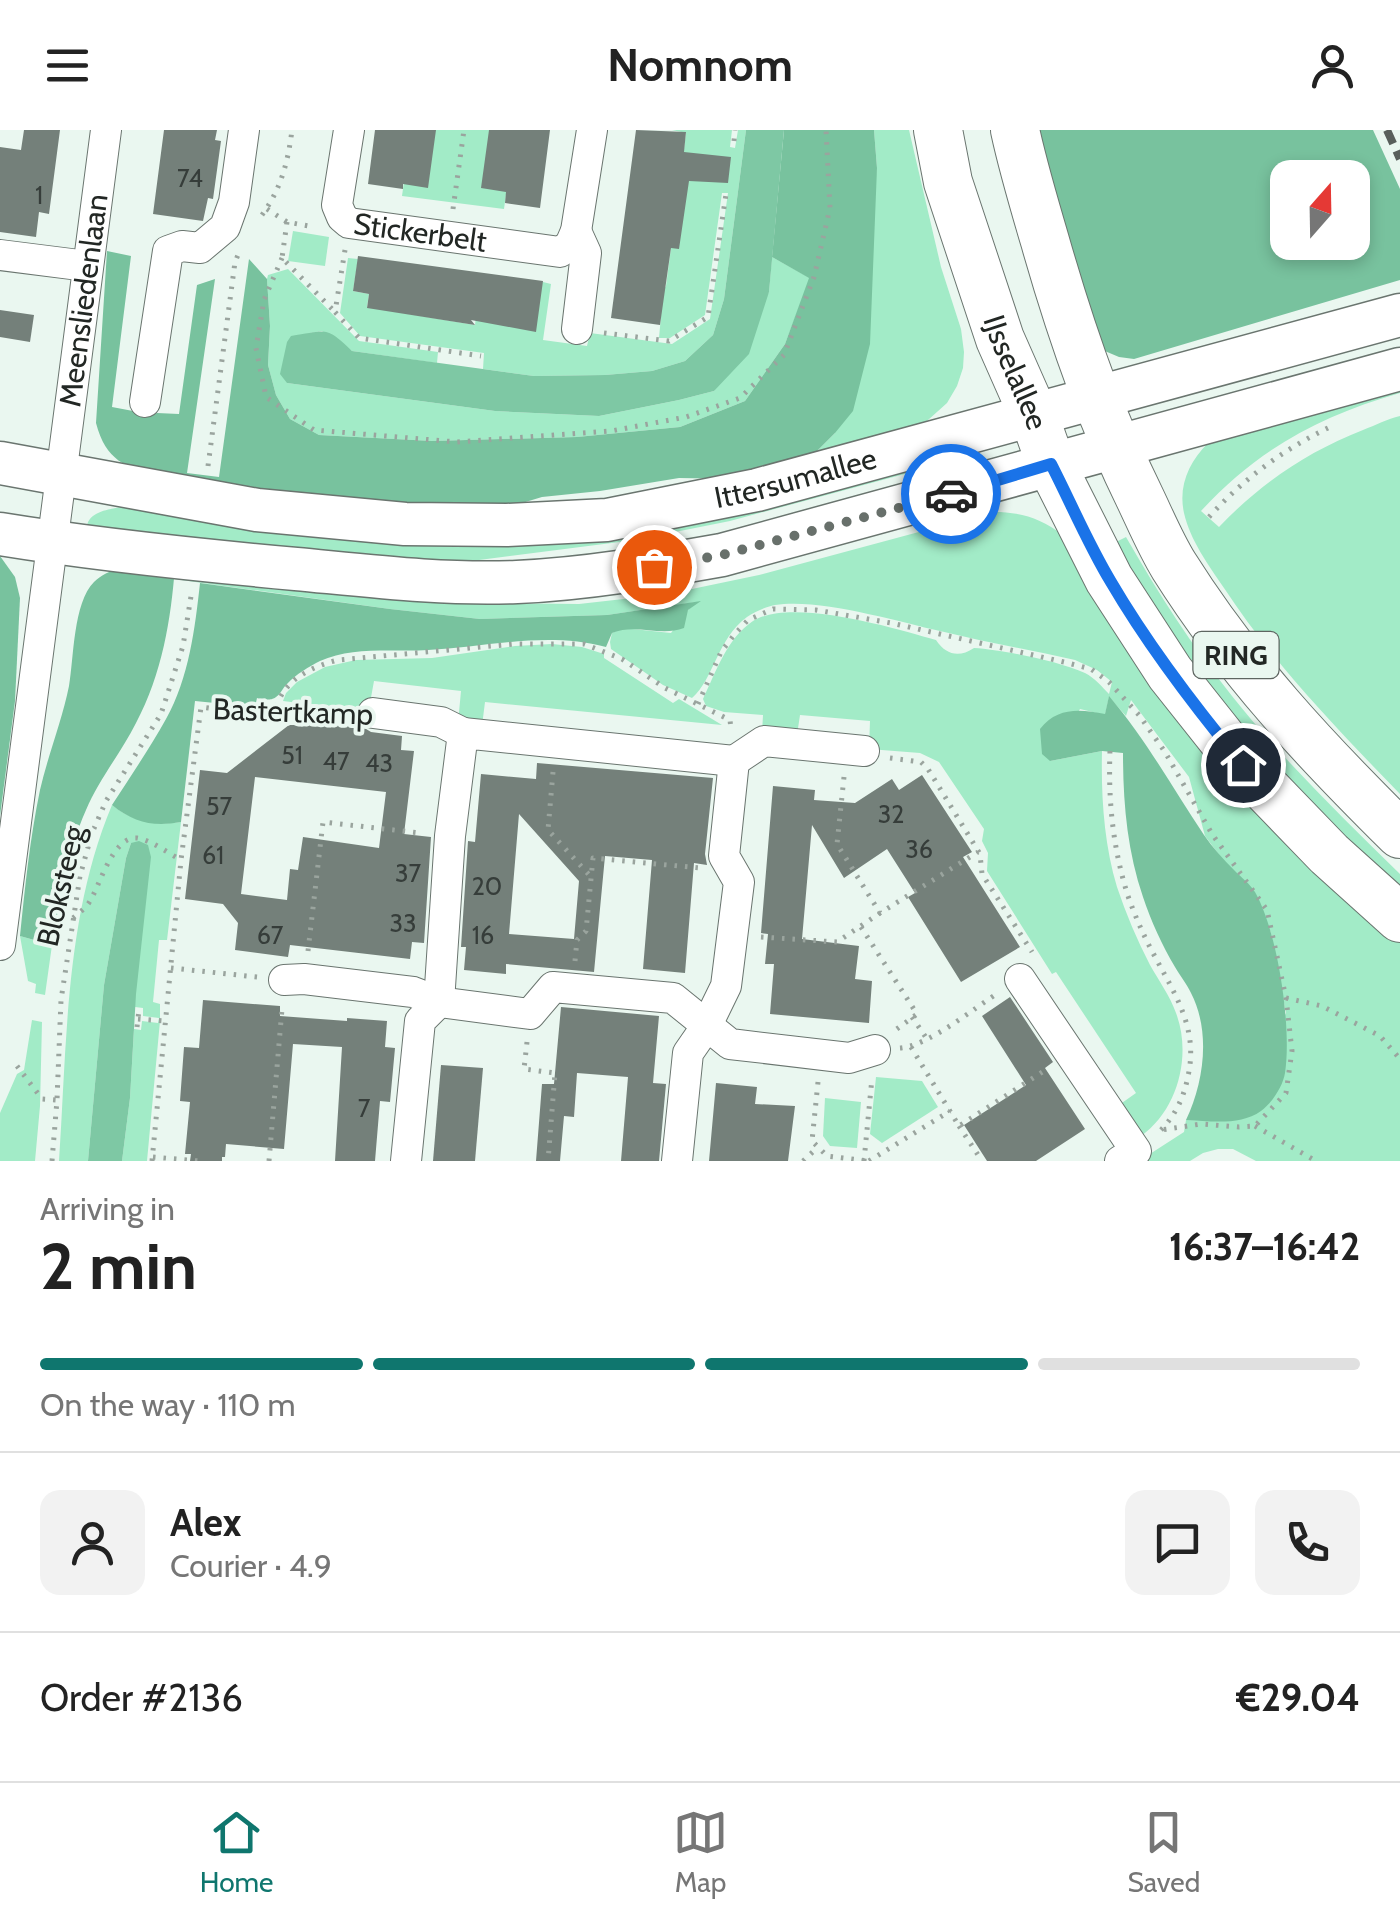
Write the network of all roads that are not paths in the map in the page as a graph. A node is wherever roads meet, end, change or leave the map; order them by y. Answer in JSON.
{"nodes":[{"id":1,"x":106,"y":130,"type":"edge"},
{"id":2,"x":244,"y":130,"type":"edge"},
{"id":3,"x":349,"y":130,"type":"edge"},
{"id":4,"x":592,"y":130,"type":"edge"},
{"id":5,"x":938,"y":130,"type":"edge"},
{"id":6,"x":1016,"y":130,"type":"edge"},
{"id":7,"x":576,"y":230,"type":"junction"},
{"id":8,"x":0,"y":254,"type":"edge"},
{"id":9,"x":87,"y":266,"type":"junction"},
{"id":10,"x":1400,"y":315,"type":"edge"},
{"id":11,"x":576,"y":329,"type":"road end"},
{"id":12,"x":1400,"y":369,"type":"edge"},
{"id":13,"x":1094,"y":397,"type":"junction"},
{"id":14,"x":145,"y":402,"type":"dead end"},
{"id":15,"x":1034,"y":416,"type":"junction"},
{"id":16,"x":1114,"y":447,"type":"junction"},
{"id":17,"x":0,"y":464,"type":"edge"},
{"id":18,"x":1051,"y":464,"type":"junction"},
{"id":19,"x":61,"y":473,"type":"junction"},
{"id":20,"x":0,"y":534,"type":"edge"},
{"id":21,"x":53,"y":543,"type":"junction"},
{"id":22,"x":373,"y":713,"type":"road end"},
{"id":23,"x":463,"y":734,"type":"junction"},
{"id":24,"x":855,"y":750,"type":"road end"},
{"id":25,"x":734,"y":761,"type":"junction"},
{"id":26,"x":1400,"y":834,"type":"edge"},
{"id":27,"x":1400,"y":918,"type":"edge"},
{"id":28,"x":0,"y":945,"type":"edge"},
{"id":29,"x":1020,"y":979,"type":"road end"},
{"id":30,"x":294,"y":980,"type":"road end"},
{"id":31,"x":438,"y":1002,"type":"junction"},
{"id":32,"x":706,"y":1027,"type":"junction"},
{"id":33,"x":874,"y":1050,"type":"road end"},
{"id":34,"x":406,"y":1161,"type":"edge"},
{"id":35,"x":677,"y":1161,"type":"edge"},
{"id":36,"x":1120,"y":1161,"type":"edge"}],
"edges":[{"from":1,"to":9,"type":"street","name":"Meensliedenlaan"},
{"from":2,"to":14,"type":"street"},
{"from":3,"to":7,"type":"street","name":"Stickerbelt"},
{"from":4,"to":7,"type":"street"},
{"from":5,"to":15,"type":"main road","name":"IJsselallee","number":"RING"},
{"from":6,"to":13,"type":"main road","number":"RING"},
{"from":7,"to":11,"type":"street"},
{"from":8,"to":9,"type":"street"},
{"from":9,"to":19,"type":"street","name":"Meensliedenlaan"},
{"from":10,"to":13,"type":"street","name":"Ittersumallee"},
{"from":12,"to":16,"type":"street","name":"Ittersumallee"},
{"from":13,"to":15,"type":"street","name":"Ittersumallee"},
{"from":13,"to":16,"type":"main road","number":"RING"},
{"from":15,"to":18,"type":"main road","name":"IJsselallee","number":"RING"},
{"from":15,"to":19,"type":"street","name":"Ittersumallee"},
{"from":16,"to":18,"type":"street","name":"Ittersumallee"},
{"from":16,"to":26,"type":"main road","number":"RING"},
{"from":17,"to":19,"type":"street","name":"Ittersumallee"},
{"from":18,"to":21,"type":"street","name":"Ittersumallee"},
{"from":18,"to":27,"type":"main road","name":"IJsselallee","number":"RING"},
{"from":19,"to":21,"type":"street","name":"Meensliedenlaan"},
{"from":20,"to":21,"type":"street","name":"Ittersumallee"},
{"from":21,"to":28,"type":"street","name":"Meensliedenlaan"},
{"from":22,"to":23,"type":"street","name":"Bastertkamp"},
{"from":23,"to":25,"type":"street","name":"Bastertkamp"},
{"from":23,"to":31,"type":"street"},
{"from":24,"to":25,"type":"street"},
{"from":25,"to":32,"type":"street"},
{"from":29,"to":36,"type":"street"},
{"from":30,"to":31,"type":"street"},
{"from":31,"to":32,"type":"street"},
{"from":31,"to":34,"type":"street"},
{"from":32,"to":33,"type":"street"},
{"from":32,"to":35,"type":"street"}]}
